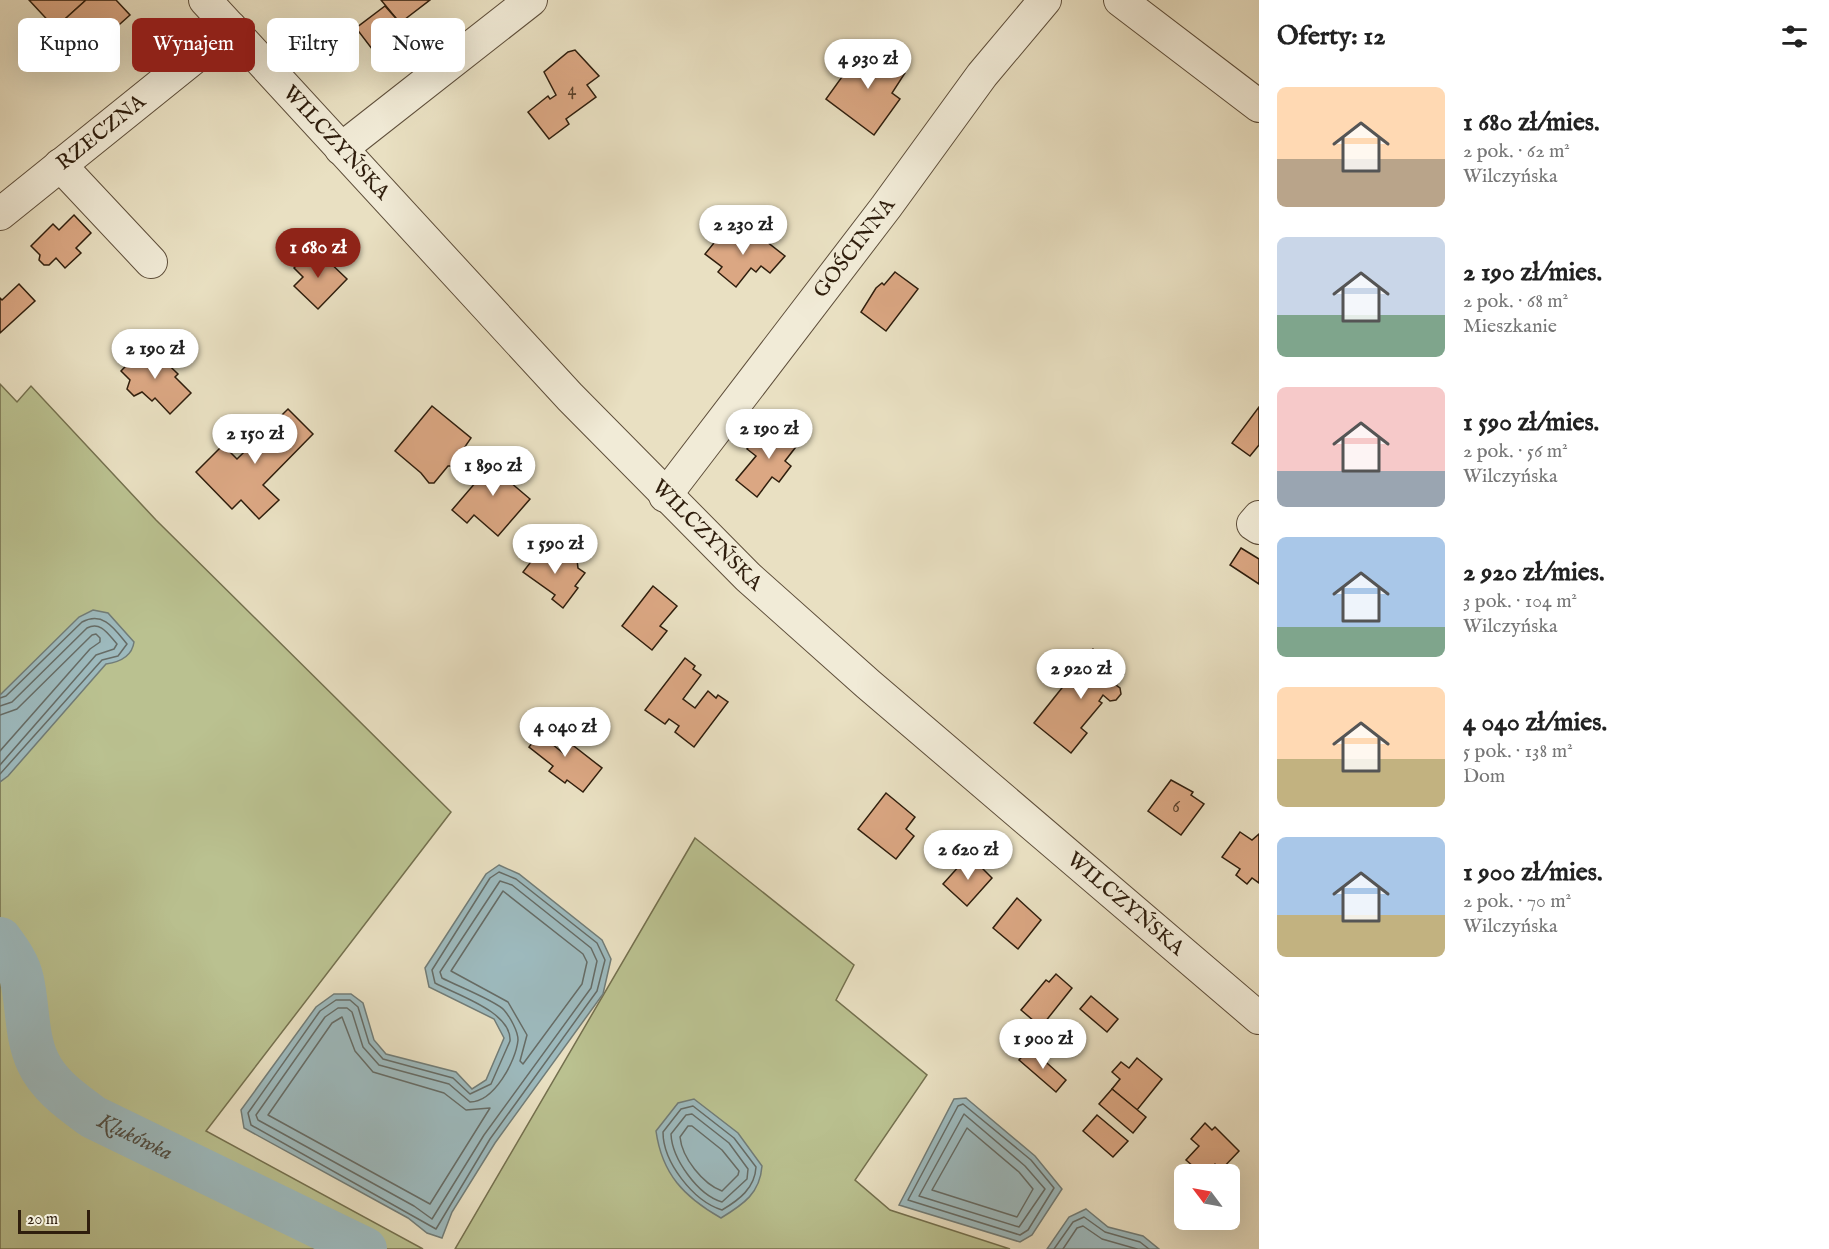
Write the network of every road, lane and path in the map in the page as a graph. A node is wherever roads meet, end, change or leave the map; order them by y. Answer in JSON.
{"nodes":[{"id":1,"x":205,"y":0,"type":"edge"},
{"id":2,"x":531,"y":0,"type":"edge"},
{"id":3,"x":1045,"y":0,"type":"edge"},
{"id":4,"x":1120,"y":0,"type":"edge"},
{"id":5,"x":222,"y":18,"type":"edge"},
{"id":6,"x":255,"y":54,"type":"edge"},
{"id":7,"x":176,"y":72,"type":"edge"},
{"id":8,"x":1259,"y":106,"type":"edge"},
{"id":9,"x":341,"y":149,"type":"junction"},
{"id":10,"x":60,"y":165,"type":"junction"},
{"id":11,"x":0,"y":214,"type":"edge"},
{"id":12,"x":151,"y":262,"type":"dead end"},
{"id":13,"x":665,"y":496,"type":"junction"},
{"id":14,"x":1259,"y":517,"type":"edge"},
{"id":15,"x":1259,"y":528,"type":"edge"},
{"id":16,"x":1259,"y":1018,"type":"edge"}],
"edges":[{"from":1,"to":5,"type":"street","name":"WILCZYŃSKA"},
{"from":2,"to":9,"type":"street"},
{"from":3,"to":13,"type":"street","name":"GOŚCINNA"},
{"from":4,"to":8,"type":"street"},
{"from":6,"to":9,"type":"street","name":"WILCZYŃSKA"},
{"from":7,"to":10,"type":"street","name":"RZECZNA"},
{"from":9,"to":13,"type":"street","name":"WILCZYŃSKA"},
{"from":10,"to":11,"type":"street","name":"RZECZNA"},
{"from":10,"to":12,"type":"street"},
{"from":13,"to":16,"type":"street","name":"WILCZYŃSKA"},
{"from":14,"to":15,"type":"street"}]}
